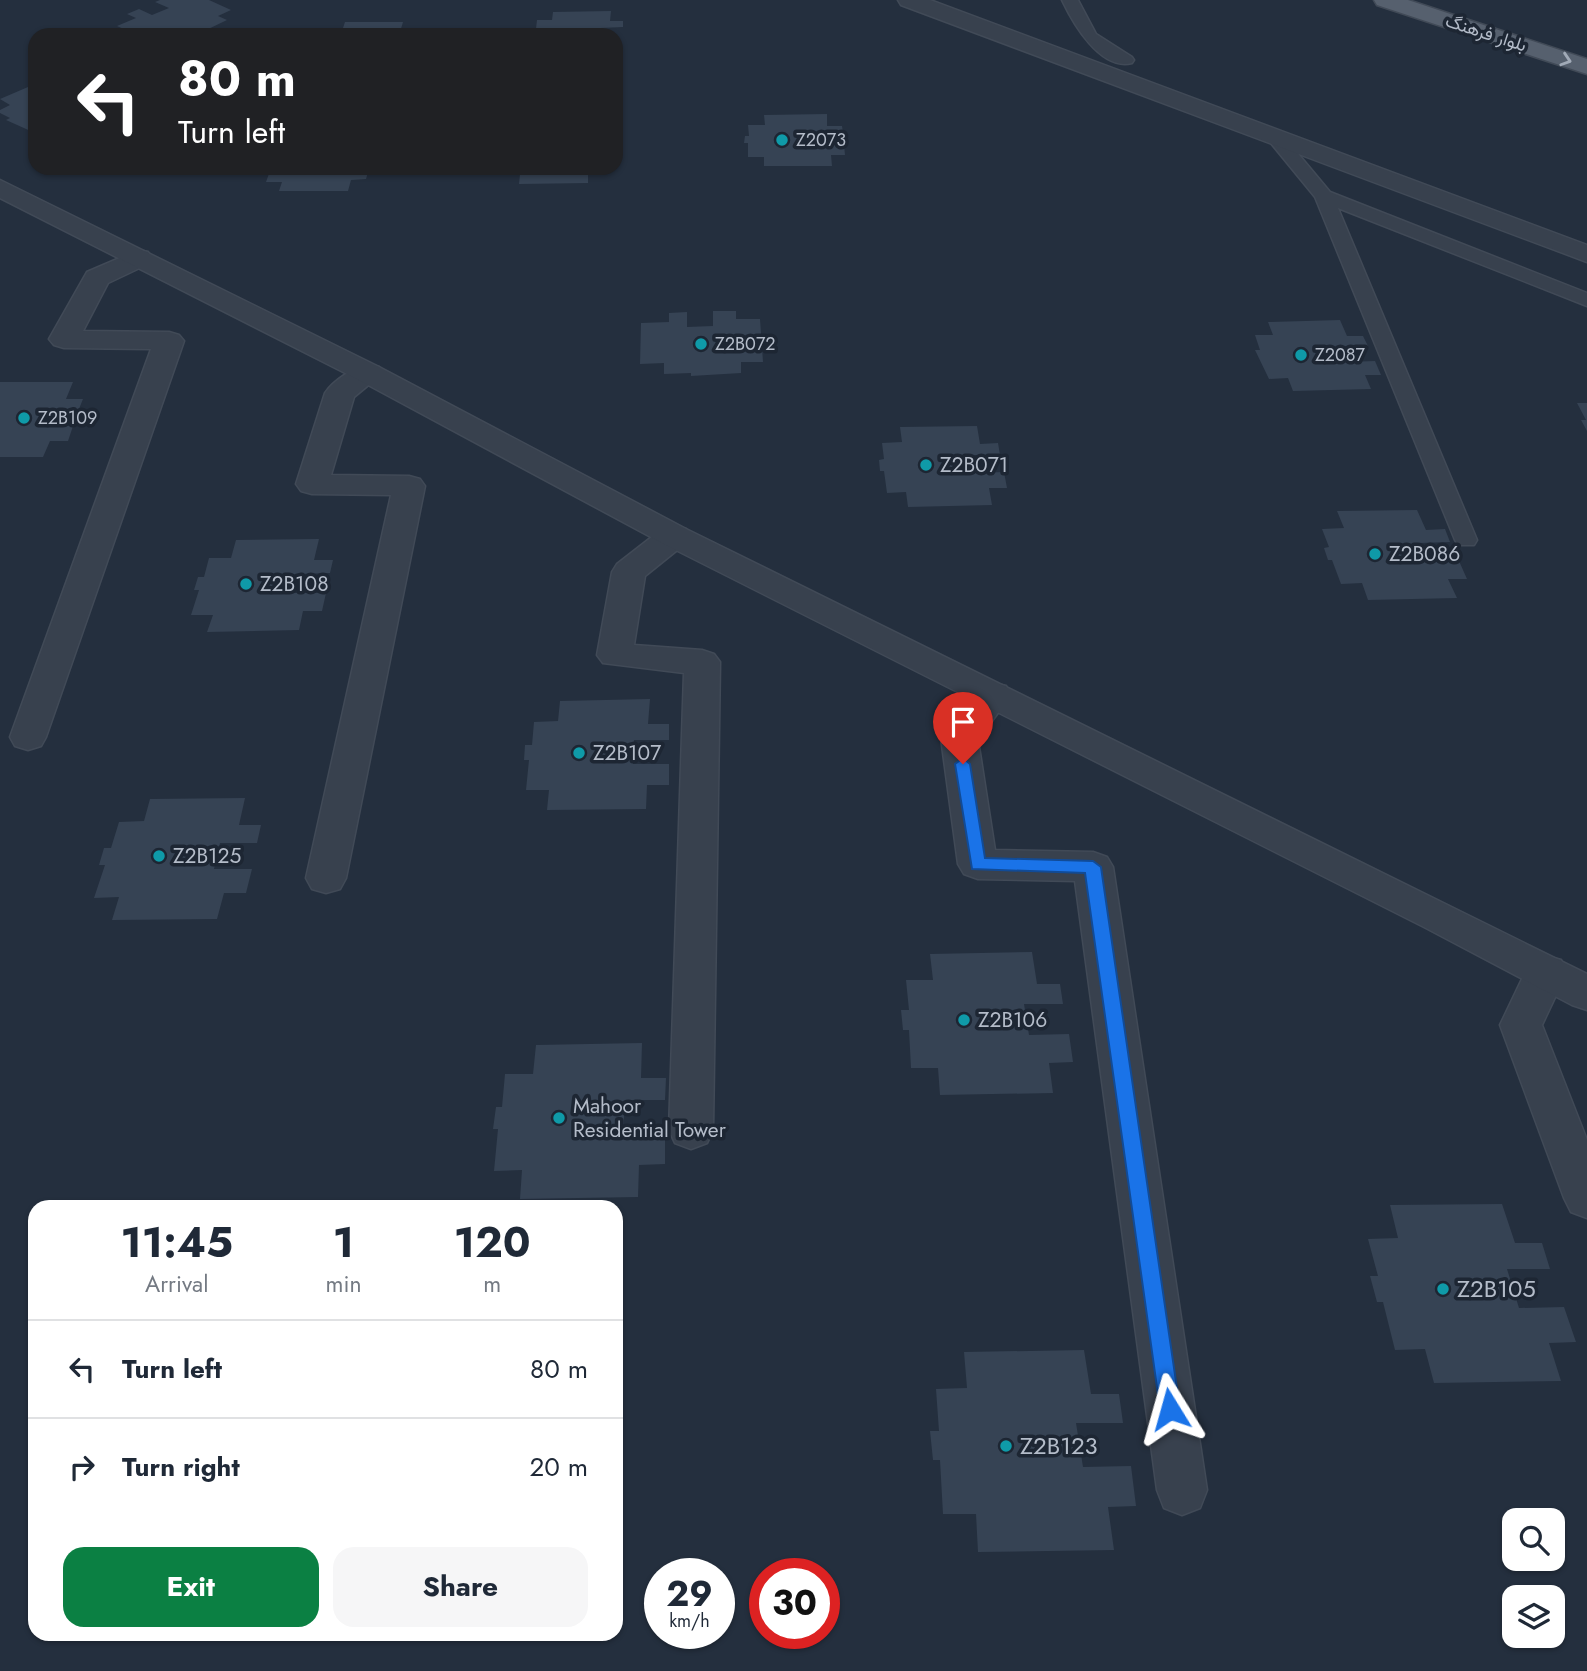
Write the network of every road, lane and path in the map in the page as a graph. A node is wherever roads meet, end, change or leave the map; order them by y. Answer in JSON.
{"nodes":[{"id":1,"x":909,"y":0,"type":"edge"},
{"id":2,"x":1070,"y":0,"type":"edge"},
{"id":3,"x":1385,"y":0,"type":"edge"},
{"id":4,"x":1126,"y":60,"type":"dead end"},
{"id":5,"x":1587,"y":66,"type":"edge"},
{"id":6,"x":1274,"y":136,"type":"junction"},
{"id":7,"x":0,"y":188,"type":"edge"},
{"id":8,"x":1324,"y":196,"type":"junction"},
{"id":9,"x":1587,"y":254,"type":"edge"},
{"id":10,"x":138,"y":258,"type":"junction"},
{"id":11,"x":1587,"y":300,"type":"edge"},
{"id":12,"x":368,"y":373,"type":"junction"},
{"id":13,"x":674,"y":536,"type":"junction"},
{"id":14,"x":1466,"y":540,"type":"dead end"},
{"id":15,"x":993,"y":695,"type":"junction"},
{"id":16,"x":28,"y":737,"type":"dead end"},
{"id":17,"x":326,"y":878,"type":"dead end"},
{"id":18,"x":1546,"y":972,"type":"junction"},
{"id":19,"x":1587,"y":993,"type":"edge"},
{"id":20,"x":691,"y":1130,"type":"dead end"},
{"id":21,"x":1587,"y":1198,"type":"edge"},
{"id":22,"x":1182,"y":1490,"type":"dead end"}],
"edges":[{"from":1,"to":6,"type":"street"},
{"from":2,"to":4,"type":"lane"},
{"from":3,"to":5,"type":"main road","name":"بلوار فرهنگ","one_way":true},
{"from":6,"to":8,"type":"lane"},
{"from":6,"to":9,"type":"street"},
{"from":7,"to":10,"type":"street"},
{"from":8,"to":11,"type":"lane"},
{"from":8,"to":14,"type":"lane"},
{"from":10,"to":12,"type":"street"},
{"from":10,"to":16,"type":"street"},
{"from":12,"to":13,"type":"street"},
{"from":12,"to":17,"type":"street"},
{"from":13,"to":15,"type":"street"},
{"from":13,"to":20,"type":"street"},
{"from":15,"to":18,"type":"street"},
{"from":15,"to":22,"type":"street"},
{"from":18,"to":19,"type":"street"},
{"from":18,"to":21,"type":"street"}]}
